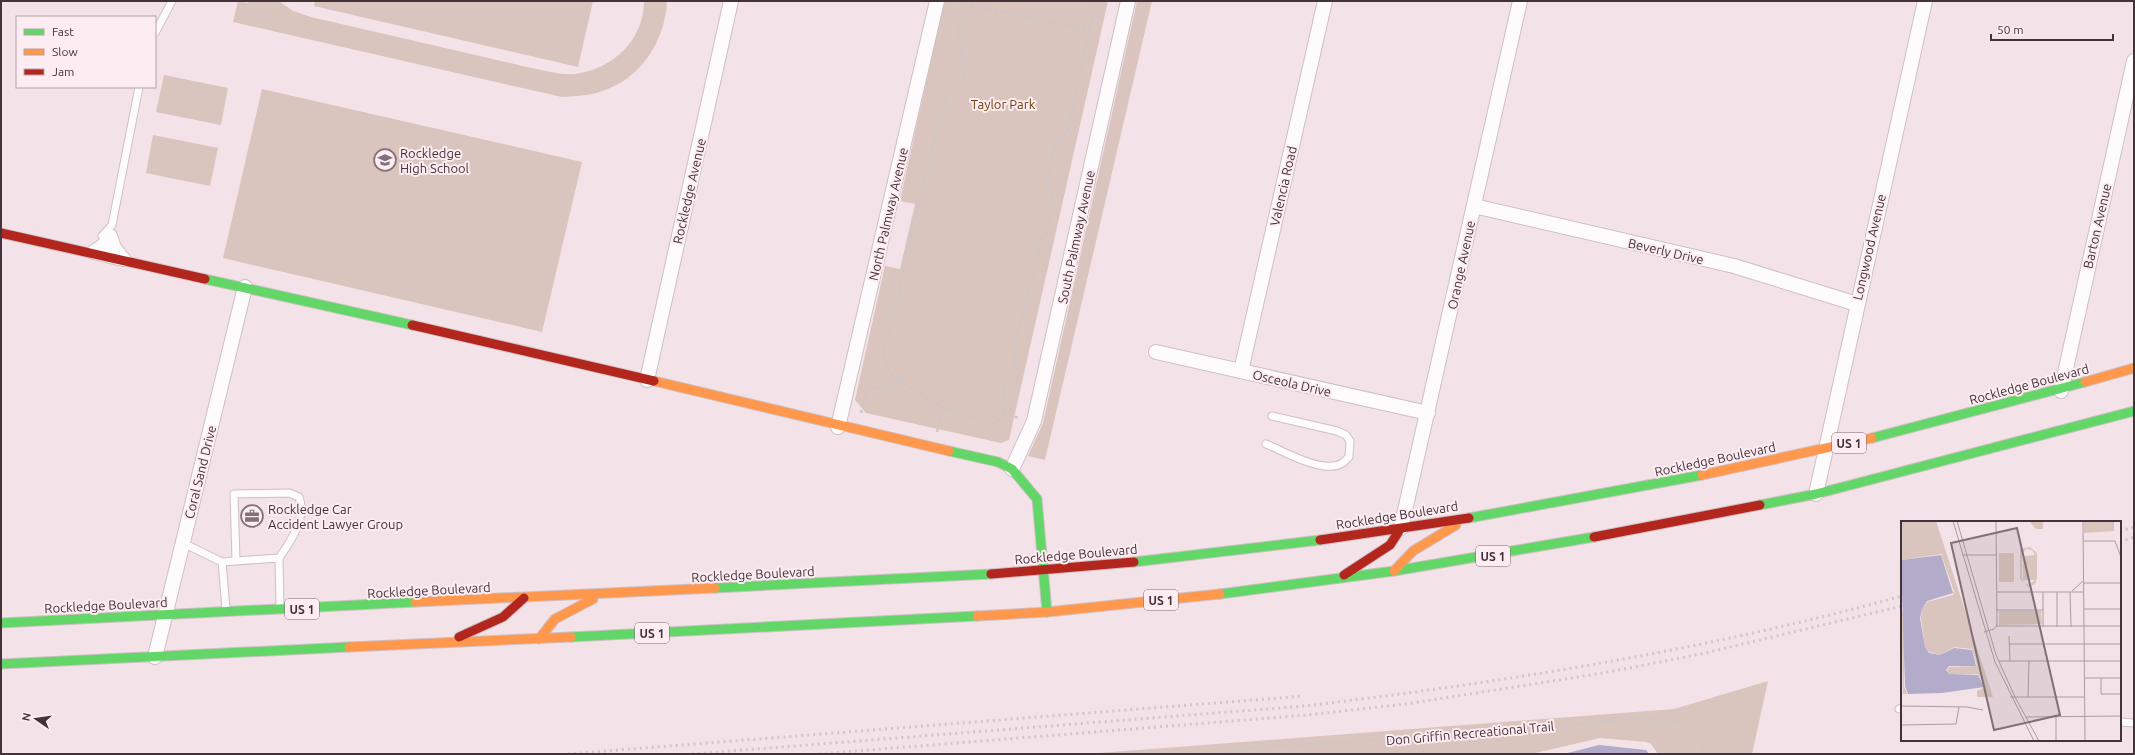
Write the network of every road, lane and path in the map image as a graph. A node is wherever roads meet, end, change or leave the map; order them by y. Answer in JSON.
{"nodes":[{"id":1,"x":172,"y":1,"type":"edge"},
{"id":2,"x":731,"y":1,"type":"edge"},
{"id":3,"x":937,"y":1,"type":"edge"},
{"id":4,"x":1096,"y":1,"type":"edge"},
{"id":5,"x":1128,"y":1,"type":"edge"},
{"id":6,"x":1325,"y":1,"type":"edge"},
{"id":7,"x":1520,"y":1,"type":"edge"},
{"id":8,"x":1925,"y":1,"type":"edge"},
{"id":9,"x":965,"y":2,"type":"edge"},
{"id":10,"x":1090,"y":30,"type":"junction"},
{"id":11,"x":156,"y":31,"type":"edge"},
{"id":12,"x":2134,"y":62,"type":"edge"},
{"id":13,"x":140,"y":88,"type":"edge"},
{"id":14,"x":1474,"y":206,"type":"junction"},
{"id":15,"x":112,"y":225,"type":"junction"},
{"id":16,"x":1,"y":233,"type":"edge"},
{"id":17,"x":92,"y":252,"type":"junction"},
{"id":18,"x":127,"y":261,"type":"junction"},
{"id":19,"x":245,"y":287,"type":"junction"},
{"id":20,"x":1857,"y":304,"type":"junction"},
{"id":21,"x":1156,"y":352,"type":"dead end"},
{"id":22,"x":2134,"y":368,"type":"edge"},
{"id":23,"x":1241,"y":371,"type":"junction"},
{"id":24,"x":647,"y":380,"type":"junction"},
{"id":25,"x":898,"y":380,"type":"junction"},
{"id":26,"x":2061,"y":390,"type":"junction"},
{"id":27,"x":942,"y":408,"type":"junction"},
{"id":28,"x":2134,"y":411,"type":"edge"},
{"id":29,"x":1428,"y":413,"type":"junction"},
{"id":30,"x":861,"y":416,"type":"dead end"},
{"id":31,"x":1272,"y":416,"type":"dead end"},
{"id":32,"x":838,"y":427,"type":"junction"},
{"id":33,"x":936,"y":432,"type":"dead end"},
{"id":34,"x":1266,"y":444,"type":"dead end"},
{"id":35,"x":1827,"y":449,"type":"junction"},
{"id":36,"x":1012,"y":469,"type":"junction"},
{"id":37,"x":1816,"y":494,"type":"junction"},
{"id":38,"x":1470,"y":518,"type":"junction"},
{"id":39,"x":1401,"y":528,"type":"junction"},
{"id":40,"x":183,"y":543,"type":"junction"},
{"id":41,"x":279,"y":558,"type":"junction"},
{"id":42,"x":236,"y":561,"type":"junction"},
{"id":43,"x":222,"y":562,"type":"junction"},
{"id":44,"x":1043,"y":571,"type":"junction"},
{"id":45,"x":1394,"y":571,"type":"junction"},
{"id":46,"x":1340,"y":578,"type":"junction"},
{"id":47,"x":603,"y":594,"type":"junction"},
{"id":48,"x":524,"y":598,"type":"junction"},
{"id":49,"x":281,"y":610,"type":"junction"},
{"id":50,"x":226,"y":612,"type":"junction"},
{"id":51,"x":1047,"y":612,"type":"junction"},
{"id":52,"x":166,"y":615,"type":"junction"},
{"id":53,"x":1,"y":623,"type":"edge"},
{"id":54,"x":539,"y":639,"type":"junction"},
{"id":55,"x":445,"y":643,"type":"junction"},
{"id":56,"x":155,"y":657,"type":"junction"},
{"id":57,"x":1,"y":664,"type":"edge"},
{"id":58,"x":2121,"y":722,"type":"edge"},
{"id":59,"x":2134,"y":723,"type":"edge"},
{"id":60,"x":1218,"y":754,"type":"edge"},
{"id":61,"x":1704,"y":754,"type":"edge"}],
"edges":[{"from":1,"to":11,"type":"lane"},
{"from":2,"to":24,"type":"street","name":"Rockledge Avenue"},
{"from":3,"to":32,"type":"street","name":"North Palmway Avenue"},
{"from":4,"to":10,"type":"path"},
{"from":5,"to":36,"type":"street","name":"South Palmway Avenue"},
{"from":6,"to":23,"type":"street","name":"Valencia Road"},
{"from":7,"to":14,"type":"street","name":"Orange Avenue"},
{"from":8,"to":20,"type":"street","name":"Longwood Avenue"},
{"from":9,"to":10,"type":"path"},
{"from":9,"to":25,"type":"path"},
{"from":10,"to":27,"type":"path"},
{"from":12,"to":26,"type":"street","name":"Barton Avenue"},
{"from":13,"to":15,"type":"lane"},
{"from":14,"to":20,"type":"street","name":"Beverly Drive"},
{"from":14,"to":29,"type":"street","name":"Orange Avenue"},
{"from":15,"to":17,"type":"lane"},
{"from":15,"to":18,"type":"lane"},
{"from":16,"to":17,"type":"main road"},
{"from":17,"to":18,"type":"main road"},
{"from":18,"to":19,"type":"main road"},
{"from":19,"to":24,"type":"main road"},
{"from":19,"to":40,"type":"street","name":"Coral Sand Drive"},
{"from":20,"to":35,"type":"street","name":"Longwood Avenue"},
{"from":21,"to":23,"type":"street","name":"Osceola Drive"},
{"from":22,"to":26,"type":"main road","name":"Rockledge Boulevard","number":"US 1"},
{"from":23,"to":29,"type":"street","name":"Osceola Drive"},
{"from":24,"to":32,"type":"main road"},
{"from":25,"to":27,"type":"path"},
{"from":25,"to":30,"type":"path"},
{"from":26,"to":35,"type":"main road","name":"Rockledge Boulevard","number":"US 1"},
{"from":27,"to":33,"type":"path"},
{"from":28,"to":37,"type":"main road","number":"US 1"},
{"from":29,"to":39,"type":"street","name":"Orange Avenue"},
{"from":31,"to":34,"type":"lane"},
{"from":32,"to":36,"type":"main road"},
{"from":35,"to":37,"type":"street","name":"Longwood Avenue"},
{"from":35,"to":38,"type":"main road","name":"Rockledge Boulevard","number":"US 1"},
{"from":36,"to":44,"type":"main road"},
{"from":37,"to":45,"type":"main road","number":"US 1"},
{"from":38,"to":39,"type":"main road","name":"Rockledge Boulevard","number":"US 1"},
{"from":38,"to":45,"type":"main road"},
{"from":39,"to":44,"type":"main road","name":"Rockledge Boulevard","number":"US 1"},
{"from":39,"to":46,"type":"main road"},
{"from":40,"to":43,"type":"lane"},
{"from":40,"to":52,"type":"street","name":"Coral Sand Drive"},
{"from":41,"to":42,"type":"lane"},
{"from":41,"to":42,"type":"lane"},
{"from":41,"to":49,"type":"lane"},
{"from":42,"to":43,"type":"lane"},
{"from":43,"to":50,"type":"lane"},
{"from":44,"to":47,"type":"main road","name":"Rockledge Boulevard","number":"US 1"},
{"from":44,"to":51,"type":"main road"},
{"from":45,"to":46,"type":"main road","number":"US 1"},
{"from":46,"to":51,"type":"main road","number":"US 1"},
{"from":47,"to":48,"type":"main road","name":"Rockledge Boulevard","number":"US 1"},
{"from":47,"to":54,"type":"main road"},
{"from":48,"to":49,"type":"main road","name":"Rockledge Boulevard","number":"US 1"},
{"from":48,"to":55,"type":"main road"},
{"from":49,"to":50,"type":"main road","name":"Rockledge Boulevard","number":"US 1"},
{"from":50,"to":52,"type":"main road","name":"Rockledge Boulevard","number":"US 1"},
{"from":51,"to":54,"type":"main road","number":"US 1"},
{"from":52,"to":53,"type":"main road","name":"Rockledge Boulevard","number":"US 1"},
{"from":52,"to":56,"type":"street","name":"Coral Sand Drive"},
{"from":54,"to":55,"type":"main road","number":"US 1"},
{"from":55,"to":56,"type":"main road","number":"US 1"},
{"from":56,"to":57,"type":"main road","number":"US 1"},
{"from":58,"to":59,"type":"lane"},
{"from":60,"to":61,"type":"path","name":"Don Griffin Recreational Trail"}]}
